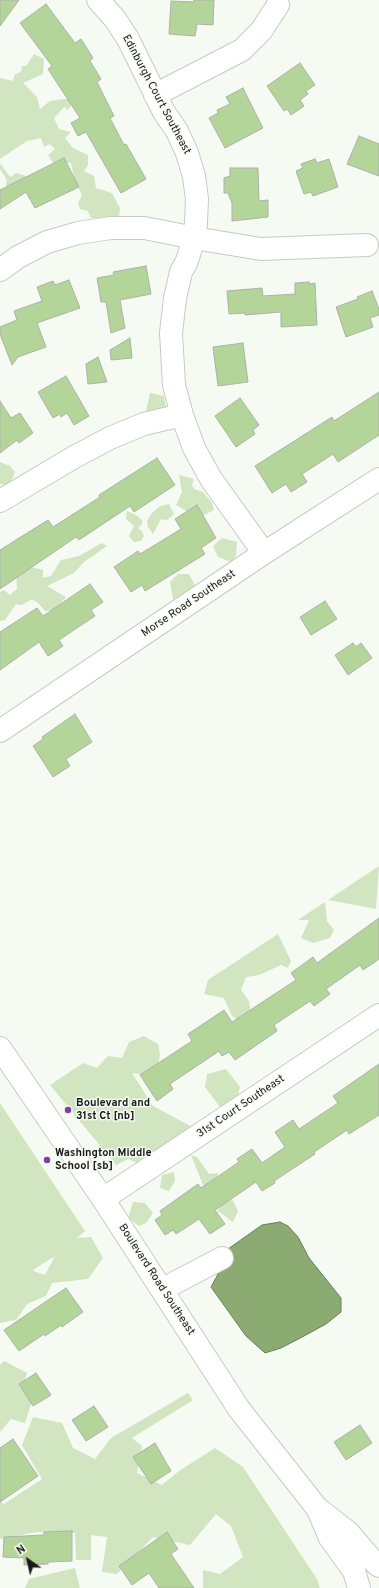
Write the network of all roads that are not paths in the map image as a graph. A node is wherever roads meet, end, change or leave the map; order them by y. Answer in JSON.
{"nodes":[{"id":1,"x":98,"y":0,"type":"edge"},
{"id":2,"x":278,"y":5,"type":"dead end"},
{"id":3,"x":155,"y":95,"type":"junction"},
{"id":4,"x":194,"y":238,"type":"junction"},
{"id":5,"x":367,"y":245,"type":"dead end"},
{"id":6,"x":0,"y":270,"type":"edge"},
{"id":7,"x":182,"y":415,"type":"junction"},
{"id":8,"x":379,"y":479,"type":"edge"},
{"id":9,"x":0,"y":501,"type":"edge"},
{"id":10,"x":264,"y":553,"type":"junction"},
{"id":11,"x":0,"y":731,"type":"edge"},
{"id":12,"x":379,"y":1015,"type":"edge"},
{"id":13,"x":0,"y":1048,"type":"edge"},
{"id":14,"x":103,"y":1199,"type":"junction"},
{"id":15,"x":222,"y":1258,"type":"dead end"},
{"id":16,"x":162,"y":1289,"type":"junction"},
{"id":17,"x":317,"y":1508,"type":"junction"},
{"id":18,"x":379,"y":1566,"type":"edge"},
{"id":19,"x":359,"y":1588,"type":"edge"}],
"edges":[{"from":1,"to":3,"type":"street","name":"Edinburgh Court Southeast"},
{"from":2,"to":3,"type":"street"},
{"from":3,"to":4,"type":"street","name":"Edinburgh Court Southeast"},
{"from":4,"to":5,"type":"street"},
{"from":4,"to":6,"type":"street"},
{"from":4,"to":7,"type":"street","name":"Edinburgh Court Southeast"},
{"from":7,"to":9,"type":"street"},
{"from":7,"to":10,"type":"street","name":"Edinburgh Court Southeast"},
{"from":8,"to":10,"type":"street","name":"Morse Road Southeast"},
{"from":10,"to":11,"type":"street","name":"Morse Road Southeast"},
{"from":12,"to":14,"type":"street","name":"31st Court Southeast"},
{"from":13,"to":14,"type":"street","name":"Boulevard Road Southeast"},
{"from":14,"to":16,"type":"street","name":"Boulevard Road Southeast"},
{"from":15,"to":16,"type":"street"},
{"from":16,"to":17,"type":"street","name":"Boulevard Road Southeast"},
{"from":17,"to":18,"type":"street","name":"Boulevard Road Southeast"},
{"from":17,"to":19,"type":"street","name":"Boulevard Road Southeast"}]}
